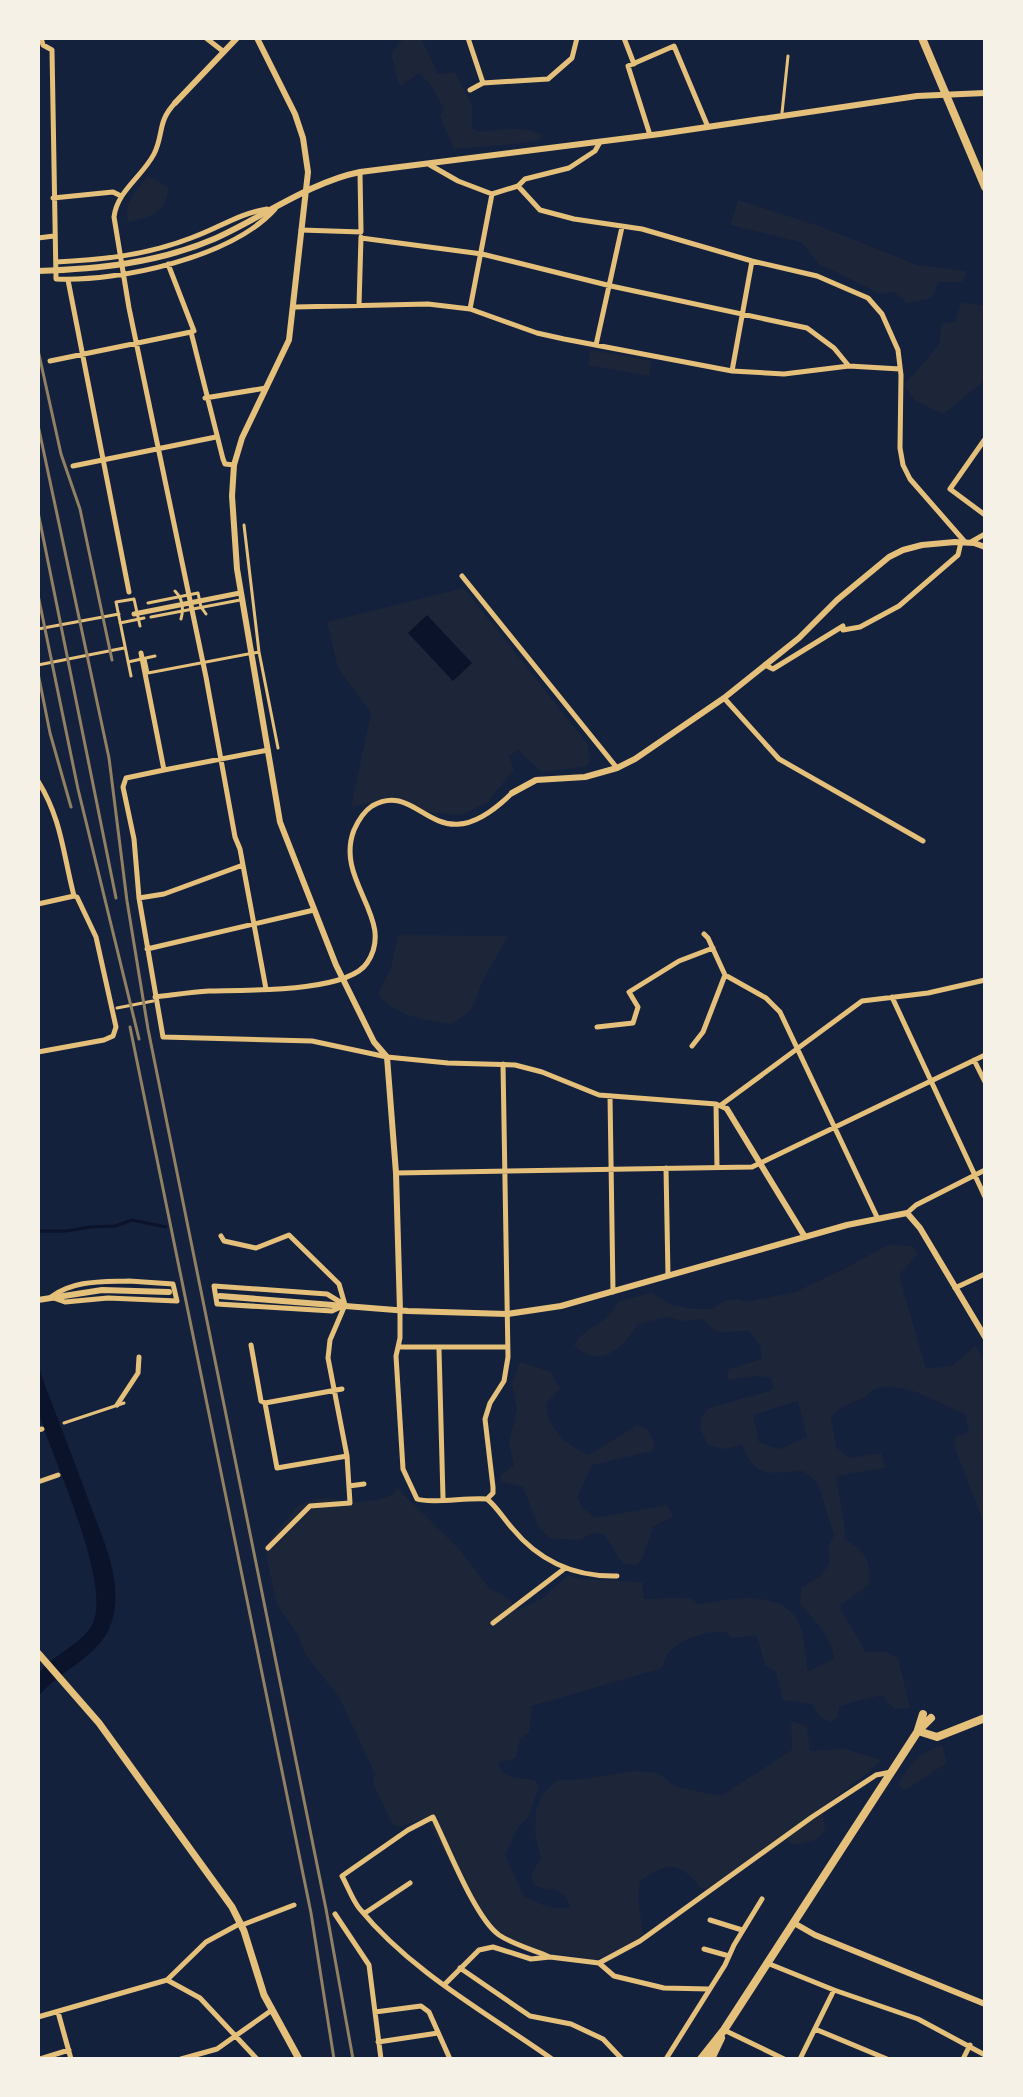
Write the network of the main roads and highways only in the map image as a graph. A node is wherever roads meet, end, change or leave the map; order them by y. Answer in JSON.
{"nodes":[{"id":1,"x":922,"y":38,"type":"edge"},
{"id":2,"x":985,"y":187,"type":"edge"},
{"id":3,"x":38,"y":1654,"type":"edge"},
{"id":4,"x":927,"y":1716,"type":"dead end"},
{"id":5,"x":985,"y":1718,"type":"edge"},
{"id":6,"x":918,"y":1731,"type":"junction"},
{"id":7,"x":724,"y":2030,"type":"junction"},
{"id":8,"x":299,"y":2059,"type":"edge"},
{"id":9,"x":701,"y":2059,"type":"edge"},
{"id":10,"x":711,"y":2059,"type":"edge"}],
"edges":[{"from":1,"to":2,"type":"highway"},
{"from":3,"to":8,"type":"main road"},
{"from":4,"to":6,"type":"highway"},
{"from":5,"to":6,"type":"highway"},
{"from":6,"to":7,"type":"highway"},
{"from":7,"to":9,"type":"highway"},
{"from":7,"to":10,"type":"highway"}]}
